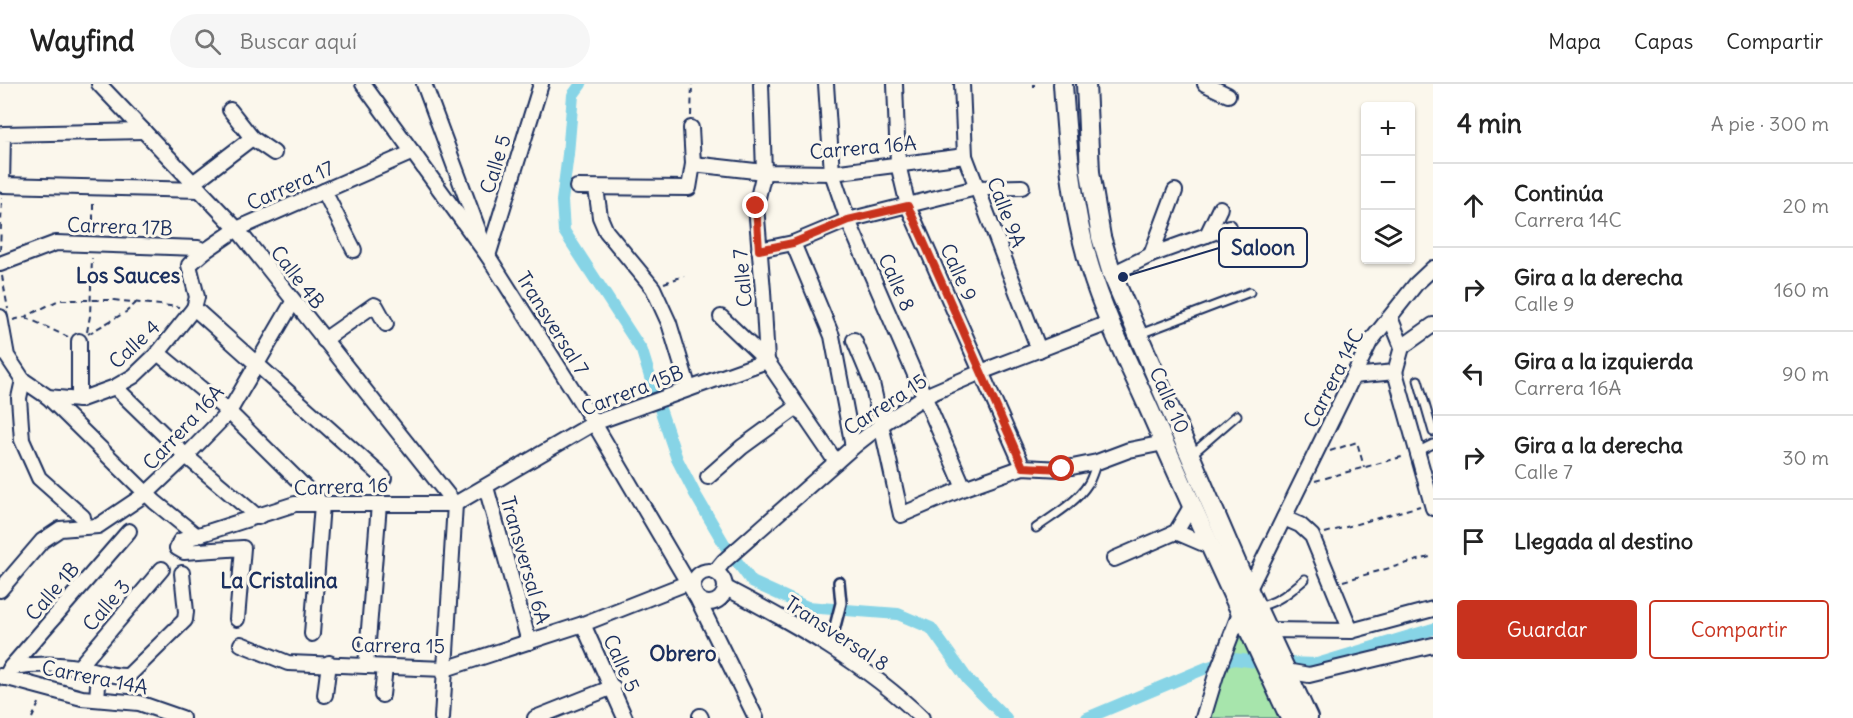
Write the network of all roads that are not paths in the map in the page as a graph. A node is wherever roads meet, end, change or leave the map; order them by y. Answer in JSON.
{"nodes":[{"id":1,"x":99,"y":84,"type":"edge"},
{"id":2,"x":363,"y":84,"type":"edge"},
{"id":3,"x":424,"y":84,"type":"edge"},
{"id":4,"x":541,"y":84,"type":"edge"},
{"id":5,"x":761,"y":84,"type":"edge"},
{"id":6,"x":826,"y":84,"type":"edge"},
{"id":7,"x":895,"y":84,"type":"edge"},
{"id":8,"x":962,"y":84,"type":"edge"},
{"id":9,"x":1063,"y":84,"type":"edge"},
{"id":10,"x":1086,"y":84,"type":"edge"},
{"id":11,"x":1205,"y":84,"type":"edge"},
{"id":12,"x":1228,"y":94,"type":"dead end"},
{"id":13,"x":230,"y":110,"type":"dead end"},
{"id":14,"x":691,"y":128,"type":"road end"},
{"id":15,"x":144,"y":131,"type":"junction"},
{"id":16,"x":252,"y":138,"type":"junction"},
{"id":17,"x":413,"y":152,"type":"junction"},
{"id":18,"x":274,"y":153,"type":"dead end"},
{"id":19,"x":965,"y":156,"type":"junction"},
{"id":20,"x":693,"y":164,"type":"junction"},
{"id":21,"x":898,"y":164,"type":"junction"},
{"id":22,"x":764,"y":172,"type":"junction"},
{"id":23,"x":832,"y":173,"type":"junction"},
{"id":24,"x":196,"y":187,"type":"junction"},
{"id":25,"x":577,"y":187,"type":"dead end"},
{"id":26,"x":1022,"y":187,"type":"dead end"},
{"id":27,"x":596,"y":188,"type":"junction"},
{"id":28,"x":976,"y":188,"type":"junction"},
{"id":29,"x":324,"y":191,"type":"junction"},
{"id":30,"x":1175,"y":191,"type":"dead end"},
{"id":31,"x":908,"y":206,"type":"junction"},
{"id":32,"x":1220,"y":207,"type":"dead end"},
{"id":33,"x":848,"y":220,"type":"junction"},
{"id":34,"x":1229,"y":227,"type":"dead end"},
{"id":35,"x":237,"y":229,"type":"junction"},
{"id":36,"x":1207,"y":235,"type":"junction"},
{"id":37,"x":793,"y":243,"type":"junction"},
{"id":38,"x":354,"y":250,"type":"dead end"},
{"id":39,"x":759,"y":250,"type":"junction"},
{"id":40,"x":205,"y":251,"type":"junction"},
{"id":41,"x":1151,"y":255,"type":"junction"},
{"id":42,"x":488,"y":256,"type":"junction"},
{"id":43,"x":1433,"y":268,"type":"edge"},
{"id":44,"x":1,"y":269,"type":"edge"},
{"id":45,"x":1112,"y":274,"type":"junction"},
{"id":46,"x":1250,"y":292,"type":"dead end"},
{"id":47,"x":293,"y":302,"type":"junction"},
{"id":48,"x":194,"y":308,"type":"junction"},
{"id":49,"x":721,"y":317,"type":"dead end"},
{"id":50,"x":1388,"y":318,"type":"junction"},
{"id":51,"x":1,"y":320,"type":"edge"},
{"id":52,"x":1111,"y":322,"type":"junction"},
{"id":53,"x":386,"y":324,"type":"dead end"},
{"id":54,"x":1433,"y":325,"type":"edge"},
{"id":55,"x":1138,"y":334,"type":"junction"},
{"id":56,"x":83,"y":338,"type":"road end"},
{"id":57,"x":324,"y":340,"type":"junction"},
{"id":58,"x":854,"y":340,"type":"dead end"},
{"id":59,"x":1402,"y":347,"type":"junction"},
{"id":60,"x":1039,"y":350,"type":"junction"},
{"id":61,"x":158,"y":353,"type":"junction"},
{"id":62,"x":767,"y":361,"type":"junction"},
{"id":63,"x":258,"y":366,"type":"junction"},
{"id":64,"x":981,"y":372,"type":"junction"},
{"id":65,"x":1395,"y":372,"type":"junction"},
{"id":66,"x":1353,"y":376,"type":"junction"},
{"id":67,"x":23,"y":380,"type":"junction"},
{"id":68,"x":1418,"y":380,"type":"dead end"},
{"id":69,"x":115,"y":387,"type":"junction"},
{"id":70,"x":689,"y":389,"type":"junction"},
{"id":71,"x":925,"y":396,"type":"junction"},
{"id":72,"x":48,"y":397,"type":"junction"},
{"id":73,"x":79,"y":400,"type":"junction"},
{"id":74,"x":797,"y":407,"type":"junction"},
{"id":75,"x":230,"y":412,"type":"junction"},
{"id":76,"x":1237,"y":416,"type":"dead end"},
{"id":77,"x":594,"y":423,"type":"junction"},
{"id":78,"x":881,"y":425,"type":"junction"},
{"id":79,"x":1433,"y":432,"type":"edge"},
{"id":80,"x":1161,"y":437,"type":"junction"},
{"id":81,"x":1433,"y":444,"type":"edge"},
{"id":82,"x":853,"y":447,"type":"junction"},
{"id":83,"x":1417,"y":452,"type":"junction"},
{"id":84,"x":186,"y":456,"type":"junction"},
{"id":85,"x":1190,"y":456,"type":"junction"},
{"id":86,"x":836,"y":462,"type":"junction"},
{"id":87,"x":1097,"y":462,"type":"junction"},
{"id":88,"x":1023,"y":467,"type":"junction"},
{"id":89,"x":708,"y":477,"type":"dead end"},
{"id":90,"x":384,"y":478,"type":"dead end"},
{"id":91,"x":486,"y":487,"type":"junction"},
{"id":92,"x":964,"y":488,"type":"junction"},
{"id":93,"x":147,"y":493,"type":"junction"},
{"id":94,"x":322,"y":504,"type":"junction"},
{"id":95,"x":379,"y":504,"type":"junction"},
{"id":96,"x":455,"y":504,"type":"junction"},
{"id":97,"x":1192,"y":505,"type":"junction"},
{"id":98,"x":1432,"y":505,"type":"edge"},
{"id":99,"x":82,"y":517,"type":"dead end"},
{"id":100,"x":258,"y":517,"type":"junction"},
{"id":101,"x":1284,"y":518,"type":"junction"},
{"id":102,"x":1036,"y":528,"type":"dead end"},
{"id":103,"x":129,"y":531,"type":"dead end"},
{"id":104,"x":1176,"y":532,"type":"junction"},
{"id":105,"x":197,"y":536,"type":"junction"},
{"id":106,"x":1211,"y":547,"type":"junction"},
{"id":107,"x":1114,"y":559,"type":"dead end"},
{"id":108,"x":719,"y":566,"type":"junction"},
{"id":109,"x":162,"y":569,"type":"dead end"},
{"id":110,"x":182,"y":573,"type":"dead end"},
{"id":111,"x":1305,"y":579,"type":"dead end"},
{"id":112,"x":839,"y":582,"type":"dead end"},
{"id":113,"x":726,"y":588,"type":"junction"},
{"id":114,"x":1249,"y":589,"type":"junction"},
{"id":115,"x":0,"y":590,"type":"edge"},
{"id":116,"x":693,"y":591,"type":"junction"},
{"id":117,"x":1248,"y":609,"type":"junction"},
{"id":118,"x":1433,"y":609,"type":"edge"},
{"id":119,"x":237,"y":619,"type":"dead end"},
{"id":120,"x":583,"y":624,"type":"junction"},
{"id":121,"x":1268,"y":630,"type":"junction"},
{"id":122,"x":1351,"y":631,"type":"junction"},
{"id":123,"x":312,"y":634,"type":"dead end"},
{"id":124,"x":529,"y":642,"type":"junction"},
{"id":125,"x":241,"y":644,"type":"dead end"},
{"id":126,"x":1433,"y":645,"type":"edge"},
{"id":127,"x":830,"y":646,"type":"junction"},
{"id":128,"x":329,"y":663,"type":"junction"},
{"id":129,"x":366,"y":666,"type":"junction"},
{"id":130,"x":79,"y":667,"type":"junction"},
{"id":131,"x":385,"y":667,"type":"junction"},
{"id":132,"x":445,"y":669,"type":"junction"},
{"id":133,"x":1286,"y":671,"type":"junction"},
{"id":134,"x":99,"y":672,"type":"junction"},
{"id":135,"x":6,"y":673,"type":"edge"},
{"id":136,"x":1309,"y":675,"type":"junction"},
{"id":137,"x":613,"y":687,"type":"junction"},
{"id":138,"x":325,"y":695,"type":"dead end"},
{"id":139,"x":382,"y":695,"type":"dead end"},
{"id":140,"x":1299,"y":695,"type":"junction"},
{"id":141,"x":97,"y":699,"type":"junction"},
{"id":142,"x":544,"y":716,"type":"edge"},
{"id":143,"x":182,"y":718,"type":"edge"},
{"id":144,"x":442,"y":718,"type":"edge"},
{"id":145,"x":625,"y":718,"type":"edge"},
{"id":146,"x":756,"y":718,"type":"edge"},
{"id":147,"x":922,"y":718,"type":"edge"},
{"id":148,"x":1203,"y":718,"type":"edge"},
{"id":149,"x":1290,"y":718,"type":"edge"},
{"id":150,"x":1308,"y":718,"type":"edge"}],
"edges":[{"from":1,"to":15,"type":"street","name":"Calle 4B"},
{"from":2,"to":17,"type":"street","name":"Transversal 7"},
{"from":3,"to":42,"type":"street"},
{"from":4,"to":42,"type":"street","name":"Calle 5"},
{"from":5,"to":22,"type":"street","name":"Calle 7"},
{"from":6,"to":23,"type":"street","name":"Calle 8"},
{"from":7,"to":21,"type":"street","name":"Calle 9"},
{"from":8,"to":19,"type":"street","name":"Calle 9A"},
{"from":9,"to":52,"type":"main road","name":"Calle 10"},
{"from":10,"to":45,"type":"main road","name":"Calle 10"},
{"from":11,"to":12,"type":"street"},
{"from":13,"to":16,"type":"street"},
{"from":14,"to":20,"type":"street"},
{"from":15,"to":24,"type":"street","name":"Calle 4B"},
{"from":15,"to":24,"type":"street","name":"Carrera 17B"},
{"from":16,"to":18,"type":"street"},
{"from":16,"to":24,"type":"street"},
{"from":17,"to":29,"type":"street","name":"Carrera 17"},
{"from":17,"to":42,"type":"street","name":"Transversal 7"},
{"from":19,"to":21,"type":"street","name":"Carrera 16A"},
{"from":19,"to":28,"type":"street","name":"Calle 9A"},
{"from":20,"to":22,"type":"street","name":"Carrera 16A"},
{"from":20,"to":27,"type":"street"},
{"from":21,"to":23,"type":"street","name":"Carrera 16A"},
{"from":21,"to":31,"type":"street","name":"Calle 9"},
{"from":22,"to":23,"type":"street","name":"Carrera 16A"},
{"from":22,"to":39,"type":"street","name":"Calle 7"},
{"from":23,"to":33,"type":"street","name":"Calle 8"},
{"from":24,"to":35,"type":"street","name":"Calle 4B"},
{"from":25,"to":27,"type":"street"},
{"from":26,"to":28,"type":"street"},
{"from":27,"to":70,"type":"street"},
{"from":28,"to":31,"type":"street"},
{"from":28,"to":60,"type":"street","name":"Calle 9A"},
{"from":29,"to":35,"type":"street","name":"Carrera 17"},
{"from":29,"to":38,"type":"street"},
{"from":30,"to":41,"type":"street"},
{"from":31,"to":33,"type":"street"},
{"from":31,"to":64,"type":"street","name":"Calle 9"},
{"from":32,"to":36,"type":"street"},
{"from":33,"to":37,"type":"street"},
{"from":33,"to":71,"type":"street","name":"Calle 8"},
{"from":34,"to":36,"type":"street"},
{"from":35,"to":40,"type":"street","name":"Carrera 17"},
{"from":35,"to":47,"type":"street","name":"Calle 4B"},
{"from":36,"to":41,"type":"street"},
{"from":37,"to":39,"type":"street"},
{"from":37,"to":82,"type":"street"},
{"from":39,"to":62,"type":"street","name":"Calle 7"},
{"from":40,"to":44,"type":"street","name":"Carrera 17B"},
{"from":40,"to":48,"type":"street","name":"Carrera 17"},
{"from":41,"to":45,"type":"street"},
{"from":42,"to":77,"type":"street","name":"Transversal 7"},
{"from":43,"to":50,"type":"street","name":"Carrera 14C"},
{"from":45,"to":55,"type":"main road","name":"Calle 10"},
{"from":46,"to":55,"type":"lane"},
{"from":47,"to":57,"type":"street","name":"Calle 4B"},
{"from":47,"to":63,"type":"street","name":"Carrera 16A"},
{"from":48,"to":61,"type":"street","name":"Calle 4"},
{"from":48,"to":63,"type":"street"},
{"from":49,"to":62,"type":"street"},
{"from":50,"to":59,"type":"street"},
{"from":50,"to":66,"type":"street","name":"Carrera 14C"},
{"from":51,"to":67,"type":"street","name":"Calle 4"},
{"from":52,"to":60,"type":"street","name":"Carrera 15"},
{"from":52,"to":80,"type":"main road","name":"Calle 10"},
{"from":53,"to":57,"type":"street"},
{"from":54,"to":59,"type":"street"},
{"from":55,"to":85,"type":"main road","name":"Calle 10"},
{"from":56,"to":73,"type":"street"},
{"from":57,"to":96,"type":"street","name":"Calle 4B"},
{"from":58,"to":78,"type":"street"},
{"from":59,"to":65,"type":"street"},
{"from":60,"to":64,"type":"street","name":"Carrera 15"},
{"from":61,"to":69,"type":"street","name":"Calle 4"},
{"from":61,"to":75,"type":"street"},
{"from":62,"to":70,"type":"street","name":"Carrera 15B"},
{"from":62,"to":74,"type":"street"},
{"from":63,"to":75,"type":"street","name":"Carrera 16A"},
{"from":63,"to":90,"type":"street"},
{"from":64,"to":71,"type":"street","name":"Carrera 15"},
{"from":64,"to":88,"type":"street","name":"Calle 9"},
{"from":65,"to":66,"type":"street"},
{"from":65,"to":83,"type":"street"},
{"from":66,"to":101,"type":"street","name":"Carrera 14C"},
{"from":67,"to":72,"type":"street","name":"Calle 4"},
{"from":67,"to":99,"type":"street"},
{"from":68,"to":79,"type":"lane"},
{"from":69,"to":73,"type":"street","name":"Calle 4"},
{"from":69,"to":84,"type":"street"},
{"from":70,"to":77,"type":"street","name":"Carrera 15B"},
{"from":71,"to":78,"type":"street","name":"Carrera 15"},
{"from":71,"to":92,"type":"street","name":"Calle 8"},
{"from":72,"to":73,"type":"street","name":"Calle 4"},
{"from":72,"to":93,"type":"street"},
{"from":74,"to":86,"type":"street"},
{"from":74,"to":89,"type":"street"},
{"from":75,"to":84,"type":"street","name":"Carrera 16A"},
{"from":75,"to":94,"type":"street"},
{"from":76,"to":85,"type":"lane"},
{"from":77,"to":91,"type":"street","name":"Carrera 15B"},
{"from":77,"to":116,"type":"street","name":"Transversal 7"},
{"from":78,"to":82,"type":"street","name":"Carrera 15"},
{"from":78,"to":92,"type":"street"},
{"from":80,"to":87,"type":"street"},
{"from":80,"to":97,"type":"main road","name":"Calle 10"},
{"from":81,"to":83,"type":"lane"},
{"from":82,"to":86,"type":"street","name":"Carrera 15"},
{"from":83,"to":98,"type":"street"},
{"from":84,"to":93,"type":"street","name":"Carrera 16A"},
{"from":84,"to":100,"type":"street"},
{"from":85,"to":114,"type":"main road","name":"Calle 10"},
{"from":86,"to":108,"type":"street","name":"Carrera 15"},
{"from":87,"to":88,"type":"street"},
{"from":87,"to":102,"type":"lane"},
{"from":88,"to":92,"type":"street"},
{"from":91,"to":96,"type":"street","name":"Carrera 15B"},
{"from":91,"to":124,"type":"street","name":"Transversal 6A"},
{"from":93,"to":105,"type":"street"},
{"from":93,"to":115,"type":"street","name":"Carrera 16A"},
{"from":94,"to":95,"type":"street","name":"Carrera 16"},
{"from":94,"to":100,"type":"street","name":"Carrera 16"},
{"from":94,"to":123,"type":"street"},
{"from":95,"to":96,"type":"street","name":"Carrera 16"},
{"from":95,"to":129,"type":"street"},
{"from":96,"to":132,"type":"street"},
{"from":97,"to":104,"type":"street"},
{"from":97,"to":106,"type":"main road","name":"Calle 10"},
{"from":100,"to":105,"type":"street","name":"Carrera 16"},
{"from":101,"to":114,"type":"street","name":"Carrera 14C"},
{"from":101,"to":122,"type":"street"},
{"from":103,"to":135,"type":"street","name":"Calle 1B"},
{"from":104,"to":106,"type":"street"},
{"from":104,"to":107,"type":"street"},
{"from":105,"to":119,"type":"street","name":"Carrera 16"},
{"from":106,"to":117,"type":"main road","name":"Calle 10"},
{"from":108,"to":113,"type":"street"},
{"from":108,"to":116,"type":"street"},
{"from":109,"to":130,"type":"street","name":"Calle 3"},
{"from":110,"to":134,"type":"street"},
{"from":111,"to":117,"type":"lane"},
{"from":112,"to":127,"type":"street"},
{"from":113,"to":116,"type":"street"},
{"from":113,"to":127,"type":"street","name":"Transversal 8"},
{"from":114,"to":117,"type":"main road","name":"Calle 10"},
{"from":116,"to":120,"type":"street","name":"Carrera 15"},
{"from":116,"to":146,"type":"street","name":"Transversal 7"},
{"from":117,"to":121,"type":"main road","name":"Calle 10"},
{"from":117,"to":148,"type":"street"},
{"from":117,"to":149,"type":"main road","name":"Calle 10"},
{"from":118,"to":122,"type":"street"},
{"from":120,"to":124,"type":"street","name":"Carrera 15"},
{"from":120,"to":137,"type":"street","name":"Calle 5"},
{"from":121,"to":122,"type":"street"},
{"from":121,"to":133,"type":"main road","name":"Calle 10"},
{"from":124,"to":132,"type":"street","name":"Carrera 15"},
{"from":125,"to":128,"type":"street","name":"Carrera 15"},
{"from":126,"to":136,"type":"street"},
{"from":127,"to":147,"type":"street","name":"Transversal 8"},
{"from":128,"to":129,"type":"street","name":"Carrera 15"},
{"from":128,"to":138,"type":"street"},
{"from":129,"to":131,"type":"street","name":"Carrera 15"},
{"from":130,"to":134,"type":"street"},
{"from":130,"to":135,"type":"street"},
{"from":131,"to":132,"type":"street","name":"Carrera 15"},
{"from":131,"to":139,"type":"street"},
{"from":132,"to":144,"type":"street"},
{"from":133,"to":136,"type":"street"},
{"from":133,"to":140,"type":"main road","name":"Calle 10"},
{"from":134,"to":141,"type":"street"},
{"from":135,"to":141,"type":"street","name":"Carrera 14A"},
{"from":136,"to":140,"type":"street"},
{"from":137,"to":142,"type":"street"},
{"from":137,"to":145,"type":"street","name":"Calle 5"},
{"from":140,"to":150,"type":"main road","name":"Calle 10"},
{"from":141,"to":143,"type":"street","name":"Carrera 14A"}]}
